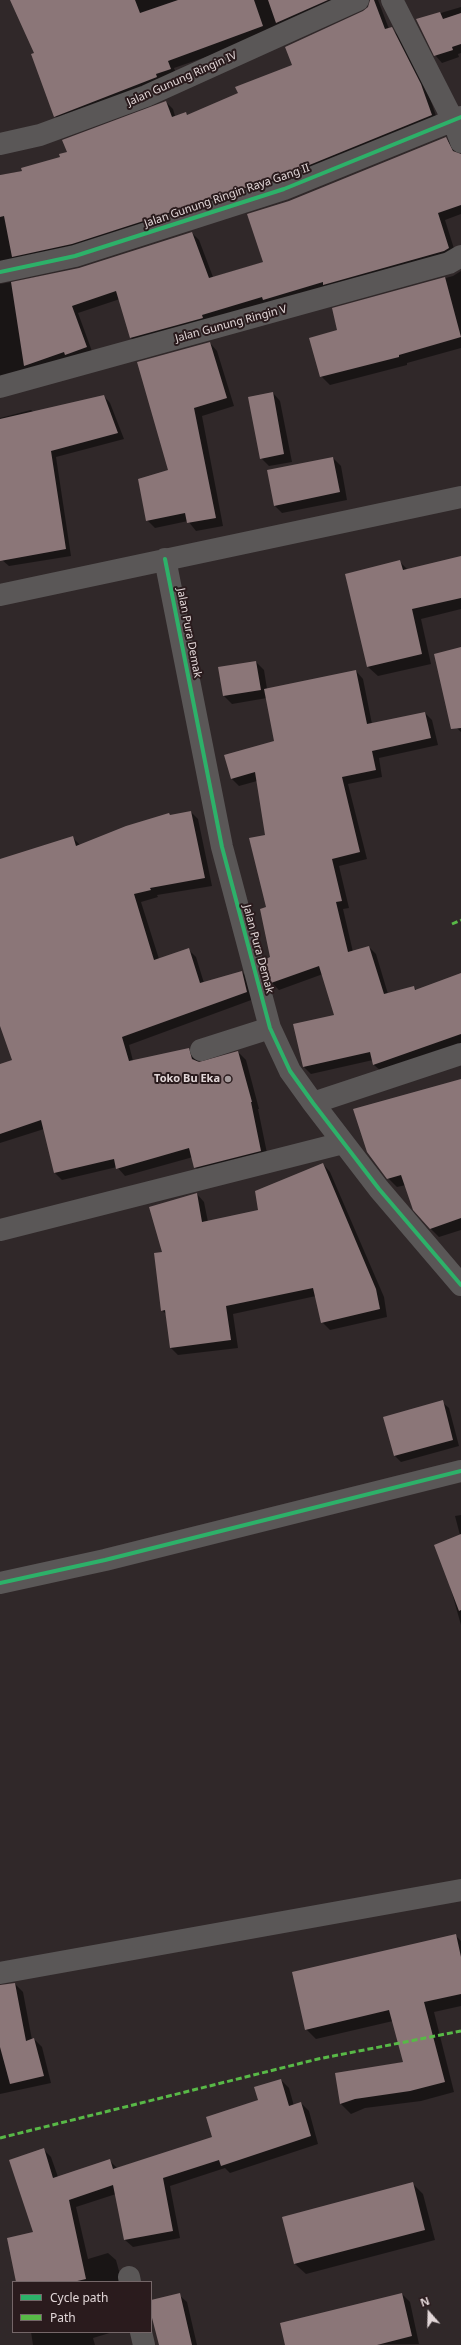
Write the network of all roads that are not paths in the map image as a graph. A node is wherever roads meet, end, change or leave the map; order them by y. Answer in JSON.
{"nodes":[{"id":1,"x":358,"y":0,"type":"edge"},
{"id":2,"x":392,"y":0,"type":"edge"},
{"id":3,"x":457,"y":118,"type":"edge"},
{"id":4,"x":461,"y":142,"type":"edge"},
{"id":5,"x":0,"y":144,"type":"edge"},
{"id":6,"x":461,"y":256,"type":"edge"},
{"id":7,"x":0,"y":272,"type":"edge"},
{"id":8,"x":0,"y":388,"type":"edge"},
{"id":9,"x":461,"y":497,"type":"edge"},
{"id":10,"x":165,"y":559,"type":"junction"},
{"id":11,"x":0,"y":595,"type":"edge"},
{"id":12,"x":270,"y":1028,"type":"junction"},
{"id":13,"x":201,"y":1050,"type":"dead end"},
{"id":14,"x":461,"y":1054,"type":"edge"},
{"id":15,"x":313,"y":1104,"type":"junction"},
{"id":16,"x":343,"y":1142,"type":"junction"},
{"id":17,"x":0,"y":1230,"type":"edge"},
{"id":18,"x":461,"y":1285,"type":"edge"},
{"id":19,"x":461,"y":1470,"type":"edge"},
{"id":20,"x":0,"y":1583,"type":"edge"},
{"id":21,"x":461,"y":1890,"type":"edge"},
{"id":22,"x":0,"y":1973,"type":"edge"},
{"id":23,"x":141,"y":2333,"type":"edge"},
{"id":24,"x":144,"y":2345,"type":"edge"}],
"edges":[{"from":1,"to":5,"type":"street","name":"Jalan Gunung Ringin IV"},
{"from":2,"to":3,"type":"street"},
{"from":3,"to":4,"type":"street"},
{"from":3,"to":7,"type":"street","name":"Jalan Gunung Ringin Raya Gang II"},
{"from":6,"to":8,"type":"street","name":"Jalan Gunung Ringin V"},
{"from":9,"to":10,"type":"street"},
{"from":10,"to":11,"type":"street"},
{"from":10,"to":12,"type":"street","name":"Jalan Pura Demak"},
{"from":12,"to":13,"type":"street"},
{"from":12,"to":15,"type":"street","name":"Jalan Pura Demak"},
{"from":14,"to":15,"type":"street"},
{"from":15,"to":16,"type":"street","name":"Jalan Pura Demak"},
{"from":16,"to":17,"type":"street"},
{"from":16,"to":18,"type":"street","name":"Jalan Pura Demak"},
{"from":19,"to":20,"type":"street"},
{"from":21,"to":22,"type":"street"},
{"from":23,"to":24,"type":"street"}]}
